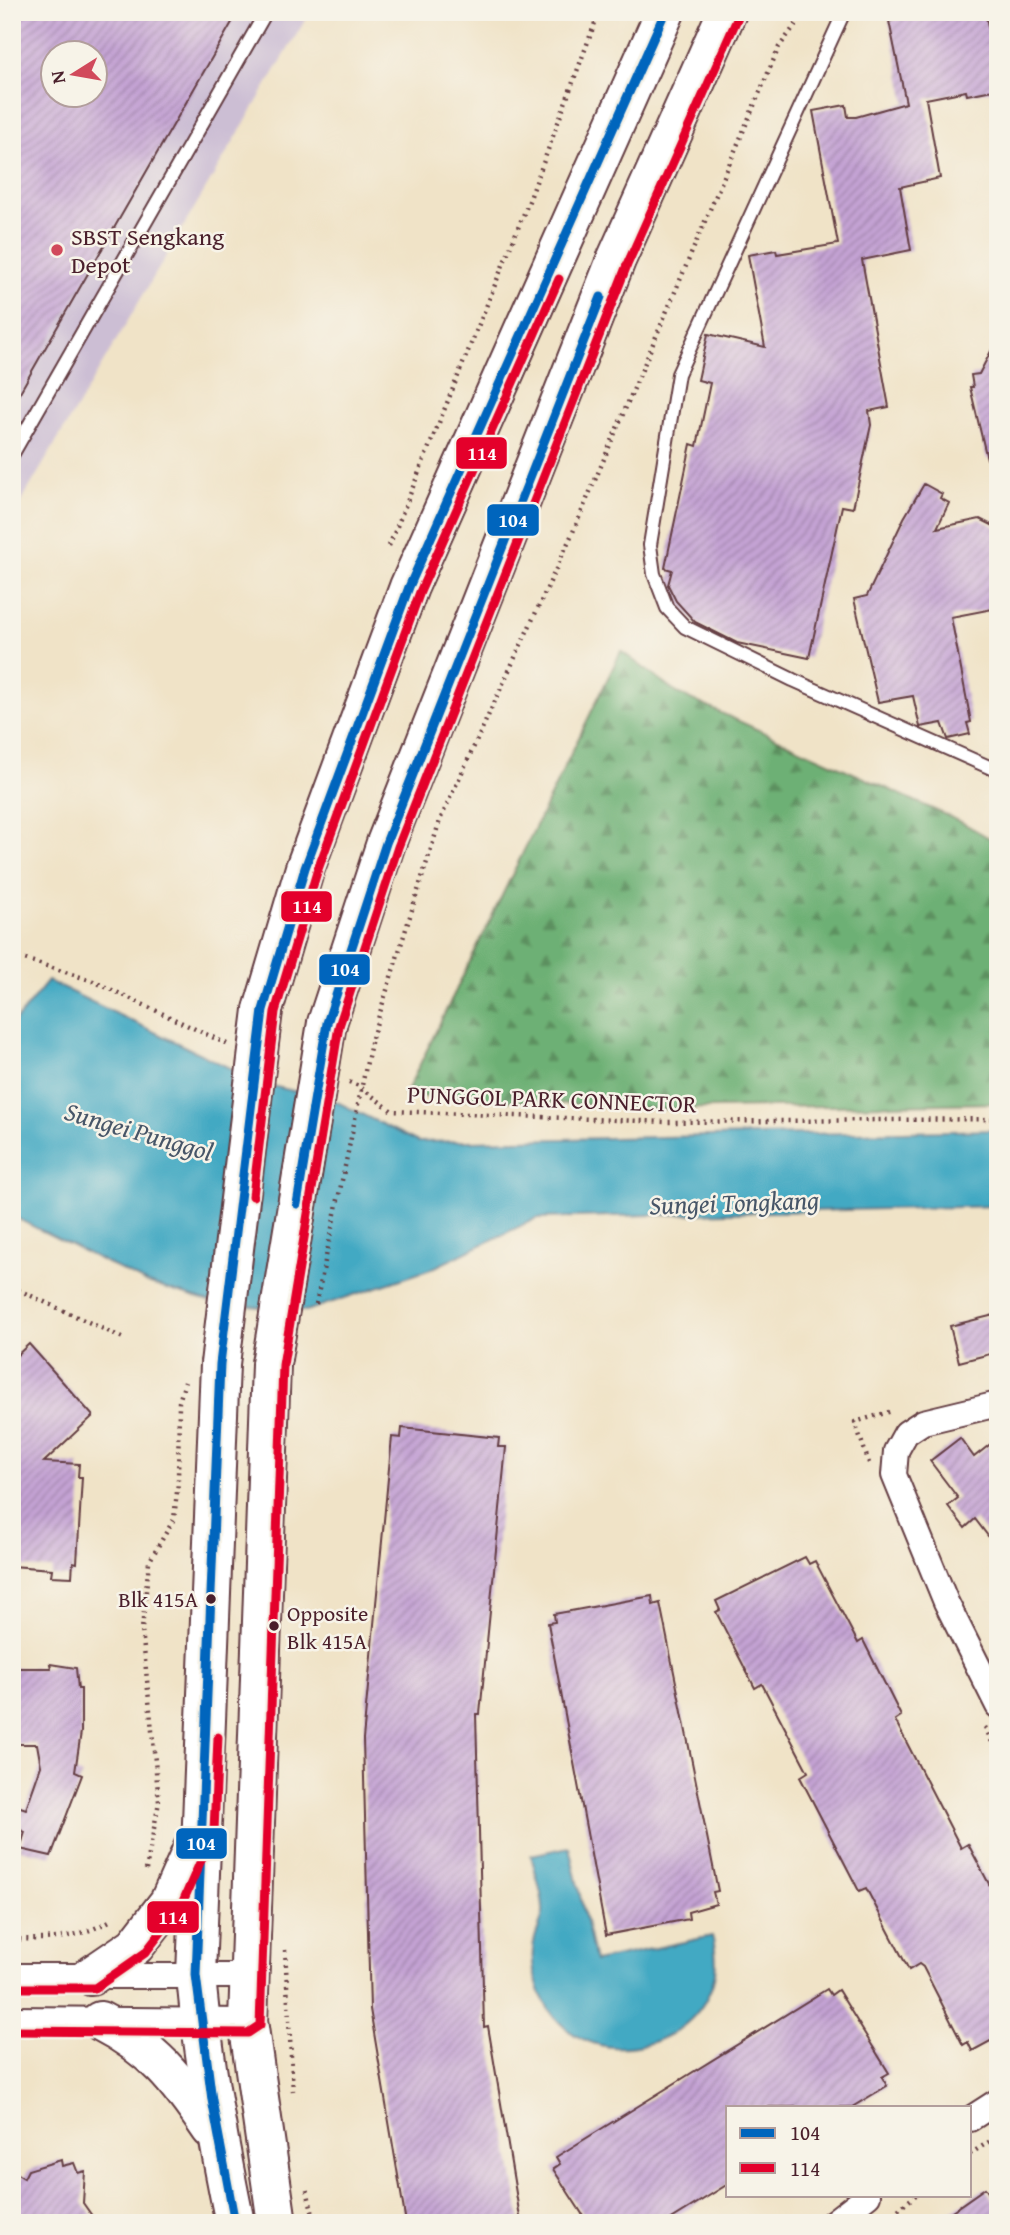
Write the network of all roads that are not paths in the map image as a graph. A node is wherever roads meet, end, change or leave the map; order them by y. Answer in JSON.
{"nodes":[{"id":1,"x":266,"y":12,"type":"edge"},
{"id":2,"x":665,"y":12,"type":"edge"},
{"id":3,"x":727,"y":12,"type":"edge"},
{"id":4,"x":844,"y":12,"type":"edge"},
{"id":5,"x":12,"y":455,"type":"edge"},
{"id":6,"x":998,"y":771,"type":"edge"},
{"id":7,"x":998,"y":1404,"type":"edge"},
{"id":8,"x":998,"y":1706,"type":"edge"},
{"id":9,"x":202,"y":1827,"type":"junction"},
{"id":10,"x":196,"y":1975,"type":"junction"},
{"id":11,"x":12,"y":1976,"type":"edge"},
{"id":12,"x":91,"y":1976,"type":"junction"},
{"id":13,"x":248,"y":1976,"type":"junction"},
{"id":14,"x":12,"y":2020,"type":"edge"},
{"id":15,"x":100,"y":2021,"type":"junction"},
{"id":16,"x":248,"y":2021,"type":"junction"},
{"id":17,"x":200,"y":2022,"type":"junction"},
{"id":18,"x":998,"y":2101,"type":"edge"},
{"id":19,"x":972,"y":2118,"type":"edge"},
{"id":20,"x":218,"y":2139,"type":"junction"},
{"id":21,"x":867,"y":2196,"type":"edge"},
{"id":22,"x":235,"y":2223,"type":"edge"},
{"id":23,"x":276,"y":2223,"type":"edge"},
{"id":24,"x":832,"y":2223,"type":"edge"}],
"edges":[{"from":1,"to":5,"type":"lane"},
{"from":2,"to":9,"type":"main road","bridge":true},
{"from":3,"to":13,"type":"main road","bridge":true},
{"from":4,"to":6,"type":"lane"},
{"from":7,"to":8,"type":"street"},
{"from":9,"to":10,"type":"main road"},
{"from":9,"to":12,"type":"main road"},
{"from":10,"to":12,"type":"street"},
{"from":10,"to":13,"type":"street"},
{"from":10,"to":17,"type":"main road"},
{"from":11,"to":12,"type":"street"},
{"from":13,"to":16,"type":"main road"},
{"from":14,"to":15,"type":"street"},
{"from":15,"to":17,"type":"street"},
{"from":15,"to":20,"type":"main road"},
{"from":16,"to":17,"type":"street"},
{"from":16,"to":23,"type":"main road"},
{"from":17,"to":20,"type":"main road"},
{"from":18,"to":19,"type":"street"},
{"from":20,"to":22,"type":"main road"},
{"from":21,"to":24,"type":"street"}]}
